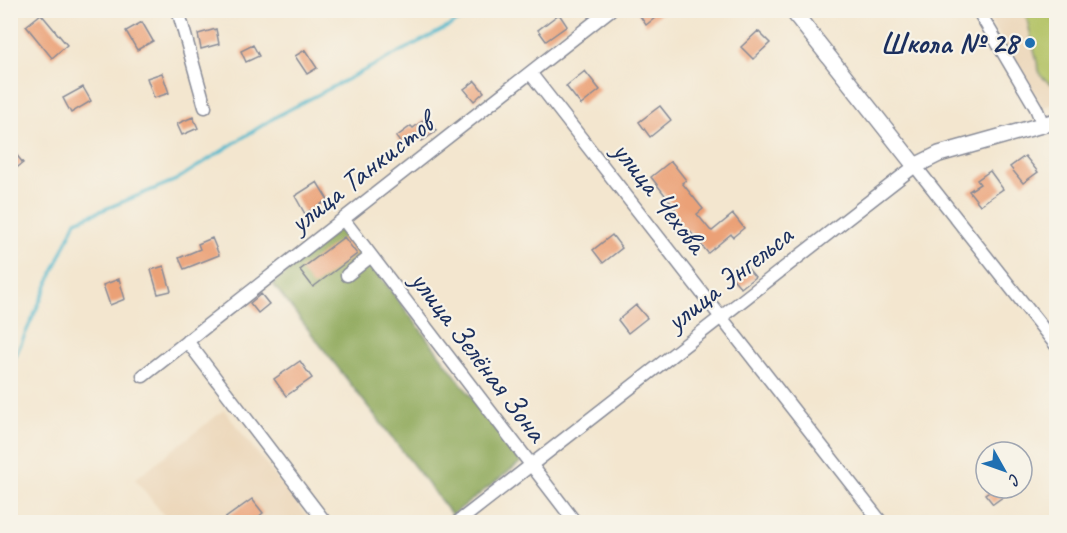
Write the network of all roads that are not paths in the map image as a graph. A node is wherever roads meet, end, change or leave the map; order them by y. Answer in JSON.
{"nodes":[{"id":1,"x":178,"y":10,"type":"edge"},
{"id":2,"x":610,"y":10,"type":"edge"},
{"id":3,"x":792,"y":10,"type":"edge"},
{"id":4,"x":978,"y":10,"type":"edge"},
{"id":5,"x":531,"y":74,"type":"junction"},
{"id":6,"x":205,"y":107,"type":"dead end"},
{"id":7,"x":1050,"y":123,"type":"edge"},
{"id":8,"x":915,"y":166,"type":"junction"},
{"id":9,"x":343,"y":219,"type":"junction"},
{"id":10,"x":371,"y":256,"type":"junction"},
{"id":11,"x":347,"y":275,"type":"dead end"},
{"id":12,"x":722,"y":318,"type":"junction"},
{"id":13,"x":187,"y":341,"type":"junction"},
{"id":14,"x":1056,"y":345,"type":"edge"},
{"id":15,"x":143,"y":376,"type":"dead end"},
{"id":16,"x":531,"y":467,"type":"junction"},
{"id":17,"x":325,"y":522,"type":"edge"},
{"id":18,"x":458,"y":522,"type":"edge"},
{"id":19,"x":575,"y":522,"type":"edge"},
{"id":20,"x":881,"y":522,"type":"edge"}],
"edges":[{"from":1,"to":6,"type":"street"},
{"from":2,"to":5,"type":"street","name":"улица Танкистов"},
{"from":3,"to":8,"type":"main road"},
{"from":4,"to":7,"type":"street"},
{"from":5,"to":9,"type":"street","name":"улица Танкистов"},
{"from":5,"to":12,"type":"street","name":"улица Чехова"},
{"from":7,"to":8,"type":"main road","name":"улица Энгельса"},
{"from":8,"to":12,"type":"street","name":"улица Энгельса"},
{"from":8,"to":14,"type":"street"},
{"from":9,"to":10,"type":"street","name":"улица Зелёная Зона"},
{"from":9,"to":13,"type":"street","name":"улица Танкистов"},
{"from":10,"to":11,"type":"street"},
{"from":10,"to":16,"type":"street","name":"улица Зелёная Зона"},
{"from":12,"to":16,"type":"street","name":"улица Энгельса"},
{"from":12,"to":20,"type":"street","name":"улица Чехова"},
{"from":13,"to":15,"type":"street","name":"улица Танкистов"},
{"from":13,"to":17,"type":"street"},
{"from":16,"to":18,"type":"street","name":"улица Энгельса"},
{"from":16,"to":19,"type":"street","name":"улица Зелёная Зона"}]}
